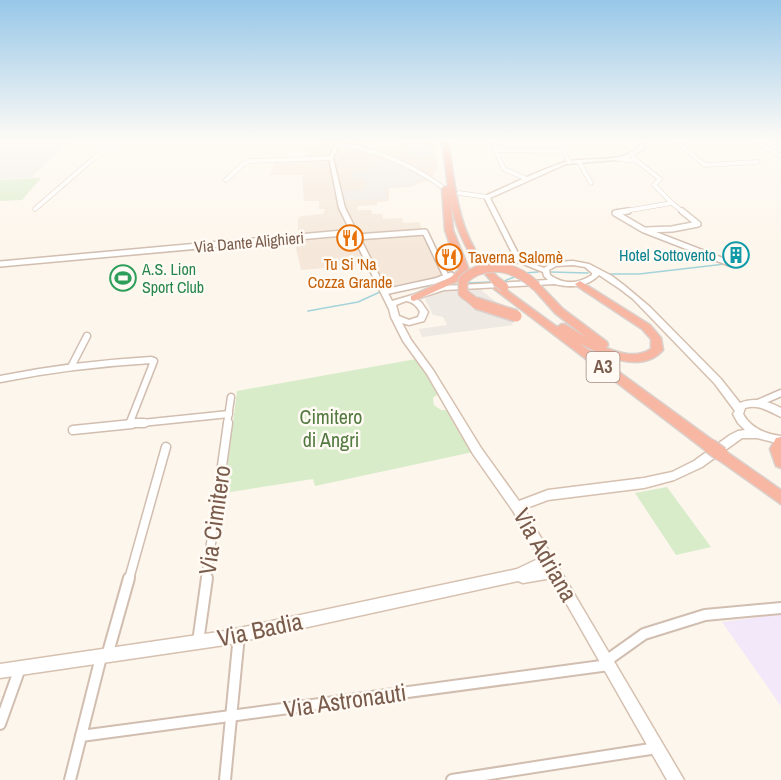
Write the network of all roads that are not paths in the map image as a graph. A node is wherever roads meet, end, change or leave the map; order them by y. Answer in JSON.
{"nodes":[{"id":1,"x":73,"y":176,"type":"edge"},
{"id":2,"x":230,"y":176,"type":"edge"},
{"id":3,"x":335,"y":176,"type":"edge"},
{"id":4,"x":430,"y":176,"type":"edge"},
{"id":5,"x":444,"y":176,"type":"edge"},
{"id":6,"x":450,"y":176,"type":"edge"},
{"id":7,"x":521,"y":176,"type":"edge"},
{"id":8,"x":533,"y":176,"type":"edge"},
{"id":9,"x":587,"y":176,"type":"edge"},
{"id":10,"x":657,"y":176,"type":"edge"},
{"id":11,"x":527,"y":179,"type":"junction"},
{"id":12,"x":226,"y":180,"type":"dead end"},
{"id":13,"x":591,"y":183,"type":"dead end"},
{"id":14,"x":444,"y":185,"type":"junction"},
{"id":15,"x":459,"y":193,"type":"dead end"},
{"id":16,"x":487,"y":197,"type":"junction"},
{"id":17,"x":672,"y":202,"type":"junction"},
{"id":18,"x":35,"y":209,"type":"dead end"},
{"id":19,"x":644,"y":230,"type":"junction"},
{"id":20,"x":355,"y":235,"type":"junction"},
{"id":21,"x":518,"y":260,"type":"junction"},
{"id":22,"x":503,"y":263,"type":"dead end"},
{"id":23,"x":729,"y":263,"type":"dead end"},
{"id":24,"x":0,"y":264,"type":"edge"},
{"id":25,"x":552,"y":264,"type":"junction"},
{"id":26,"x":533,"y":265,"type":"junction"},
{"id":27,"x":595,"y":270,"type":"junction"},
{"id":28,"x":543,"y":278,"type":"junction"},
{"id":29,"x":585,"y":282,"type":"junction"},
{"id":30,"x":616,"y":283,"type":"junction"},
{"id":31,"x":497,"y":284,"type":"junction"},
{"id":32,"x":386,"y":294,"type":"junction"},
{"id":33,"x":424,"y":295,"type":"junction"},
{"id":34,"x":408,"y":299,"type":"junction"},
{"id":35,"x":525,"y":304,"type":"junction"},
{"id":36,"x":421,"y":305,"type":"junction"},
{"id":37,"x":391,"y":307,"type":"junction"},
{"id":38,"x":395,"y":317,"type":"junction"},
{"id":39,"x":411,"y":323,"type":"junction"},
{"id":40,"x":87,"y":336,"type":"dead end"},
{"id":41,"x":405,"y":336,"type":"junction"},
{"id":42,"x":628,"y":357,"type":"junction"},
{"id":43,"x":71,"y":367,"type":"junction"},
{"id":44,"x":616,"y":377,"type":"junction"},
{"id":45,"x":0,"y":379,"type":"edge"},
{"id":46,"x":727,"y":392,"type":"junction"},
{"id":47,"x":781,"y":393,"type":"edge"},
{"id":48,"x":231,"y":397,"type":"dead end"},
{"id":49,"x":771,"y":399,"type":"junction"},
{"id":50,"x":755,"y":403,"type":"junction"},
{"id":51,"x":739,"y":410,"type":"junction"},
{"id":52,"x":780,"y":412,"type":"edge"},
{"id":53,"x":229,"y":414,"type":"junction"},
{"id":54,"x":132,"y":424,"type":"junction"},
{"id":55,"x":742,"y":429,"type":"junction"},
{"id":56,"x":73,"y":430,"type":"dead end"},
{"id":57,"x":781,"y":441,"type":"edge"},
{"id":58,"x":166,"y":447,"type":"dead end"},
{"id":59,"x":718,"y":448,"type":"junction"},
{"id":60,"x":781,"y":462,"type":"edge"},
{"id":61,"x":781,"y":490,"type":"edge"},
{"id":62,"x":781,"y":498,"type":"edge"},
{"id":63,"x":518,"y":507,"type":"junction"},
{"id":64,"x":551,"y":566,"type":"junction"},
{"id":65,"x":781,"y":608,"type":"edge"},
{"id":66,"x":239,"y":635,"type":"junction"},
{"id":67,"x":198,"y":642,"type":"junction"},
{"id":68,"x":104,"y":656,"type":"junction"},
{"id":69,"x":608,"y":663,"type":"junction"},
{"id":70,"x":20,"y":668,"type":"junction"},
{"id":71,"x":0,"y":671,"type":"edge"},
{"id":72,"x":232,"y":717,"type":"junction"},
{"id":73,"x":0,"y":724,"type":"edge"},
{"id":74,"x":81,"y":736,"type":"junction"},
{"id":75,"x":659,"y":748,"type":"junction"},
{"id":76,"x":70,"y":780,"type":"edge"},
{"id":77,"x":225,"y":780,"type":"edge"},
{"id":78,"x":452,"y":780,"type":"edge"},
{"id":79,"x":676,"y":780,"type":"edge"}],
"edges":[{"from":1,"to":18,"type":"street"},
{"from":2,"to":12,"type":"street"},
{"from":3,"to":20,"type":"main road"},
{"from":4,"to":14,"type":"street"},
{"from":5,"to":14,"type":"highway","number":"A3"},
{"from":6,"to":31,"type":"highway","number":"A3"},
{"from":7,"to":11,"type":"street"},
{"from":8,"to":11,"type":"main road"},
{"from":9,"to":13,"type":"street"},
{"from":10,"to":17,"type":"street"},
{"from":11,"to":16,"type":"main road"},
{"from":14,"to":31,"type":"highway","number":"A3"},
{"from":14,"to":34,"type":"highway"},
{"from":15,"to":16,"type":"street"},
{"from":16,"to":21,"type":"main road"},
{"from":17,"to":19,"type":"street"},
{"from":17,"to":19,"type":"street"},
{"from":19,"to":23,"type":"street"},
{"from":20,"to":24,"type":"street","name":"Via Dante Alighieri"},
{"from":20,"to":32,"type":"main road"},
{"from":20,"to":32,"type":"street","name":"Via Dante Alighieri"},
{"from":21,"to":22,"type":"street"},
{"from":21,"to":26,"type":"main road"},
{"from":25,"to":26,"type":"main road"},
{"from":25,"to":27,"type":"main road"},
{"from":25,"to":28,"type":"main road"},
{"from":26,"to":28,"type":"main road"},
{"from":27,"to":29,"type":"main road"},
{"from":27,"to":30,"type":"main road"},
{"from":28,"to":29,"type":"main road"},
{"from":28,"to":33,"type":"main road"},
{"from":28,"to":42,"type":"highway"},
{"from":28,"to":44,"type":"highway","bridge":true},
{"from":29,"to":30,"type":"main road"},
{"from":29,"to":42,"type":"highway"},
{"from":30,"to":46,"type":"main road"},
{"from":31,"to":35,"type":"highway","number":"A3"},
{"from":31,"to":44,"type":"highway","number":"A3"},
{"from":32,"to":34,"type":"main road"},
{"from":32,"to":37,"type":"main road"},
{"from":33,"to":34,"type":"main road"},
{"from":33,"to":36,"type":"main road"},
{"from":34,"to":36,"type":"main road"},
{"from":34,"to":37,"type":"main road"},
{"from":35,"to":42,"type":"highway"},
{"from":35,"to":59,"type":"highway","number":"A3"},
{"from":36,"to":39,"type":"main road"},
{"from":37,"to":38,"type":"main road"},
{"from":38,"to":39,"type":"main road"},
{"from":38,"to":41,"type":"main road","name":"Via Adriana"},
{"from":39,"to":41,"type":"main road"},
{"from":40,"to":43,"type":"street"},
{"from":41,"to":63,"type":"main road","name":"Via Adriana"},
{"from":43,"to":45,"type":"street"},
{"from":43,"to":54,"type":"street"},
{"from":44,"to":59,"type":"highway","number":"A3"},
{"from":46,"to":50,"type":"main road"},
{"from":46,"to":51,"type":"main road"},
{"from":47,"to":49,"type":"street"},
{"from":48,"to":53,"type":"street","name":"Via Cimitero"},
{"from":49,"to":50,"type":"street"},
{"from":49,"to":52,"type":"street"},
{"from":50,"to":51,"type":"main road"},
{"from":50,"to":52,"type":"main road"},
{"from":51,"to":55,"type":"main road"},
{"from":53,"to":54,"type":"street"},
{"from":53,"to":67,"type":"street","name":"Via Cimitero"},
{"from":54,"to":56,"type":"street"},
{"from":55,"to":57,"type":"main road"},
{"from":55,"to":63,"type":"main road"},
{"from":57,"to":60,"type":"highway"},
{"from":58,"to":68,"type":"street"},
{"from":59,"to":61,"type":"highway","number":"A3"},
{"from":59,"to":62,"type":"highway","number":"A3"},
{"from":63,"to":64,"type":"main road","name":"Via Adriana"},
{"from":64,"to":66,"type":"main road","name":"Via Badia"},
{"from":64,"to":69,"type":"main road","name":"Via Adriana"},
{"from":65,"to":69,"type":"street"},
{"from":66,"to":67,"type":"main road","name":"Via Badia"},
{"from":66,"to":72,"type":"street"},
{"from":67,"to":68,"type":"main road","name":"Via Badia"},
{"from":68,"to":70,"type":"main road","name":"Via Badia"},
{"from":68,"to":74,"type":"street"},
{"from":69,"to":72,"type":"street","name":"Via Astronauti"},
{"from":69,"to":75,"type":"main road","name":"Via Adriana"},
{"from":70,"to":71,"type":"main road","name":"Via Badia"},
{"from":70,"to":73,"type":"street"},
{"from":72,"to":74,"type":"street","name":"Via Astronauti"},
{"from":72,"to":77,"type":"street"},
{"from":74,"to":76,"type":"street"},
{"from":75,"to":78,"type":"street"},
{"from":75,"to":79,"type":"main road","name":"Via Adriana"}]}
